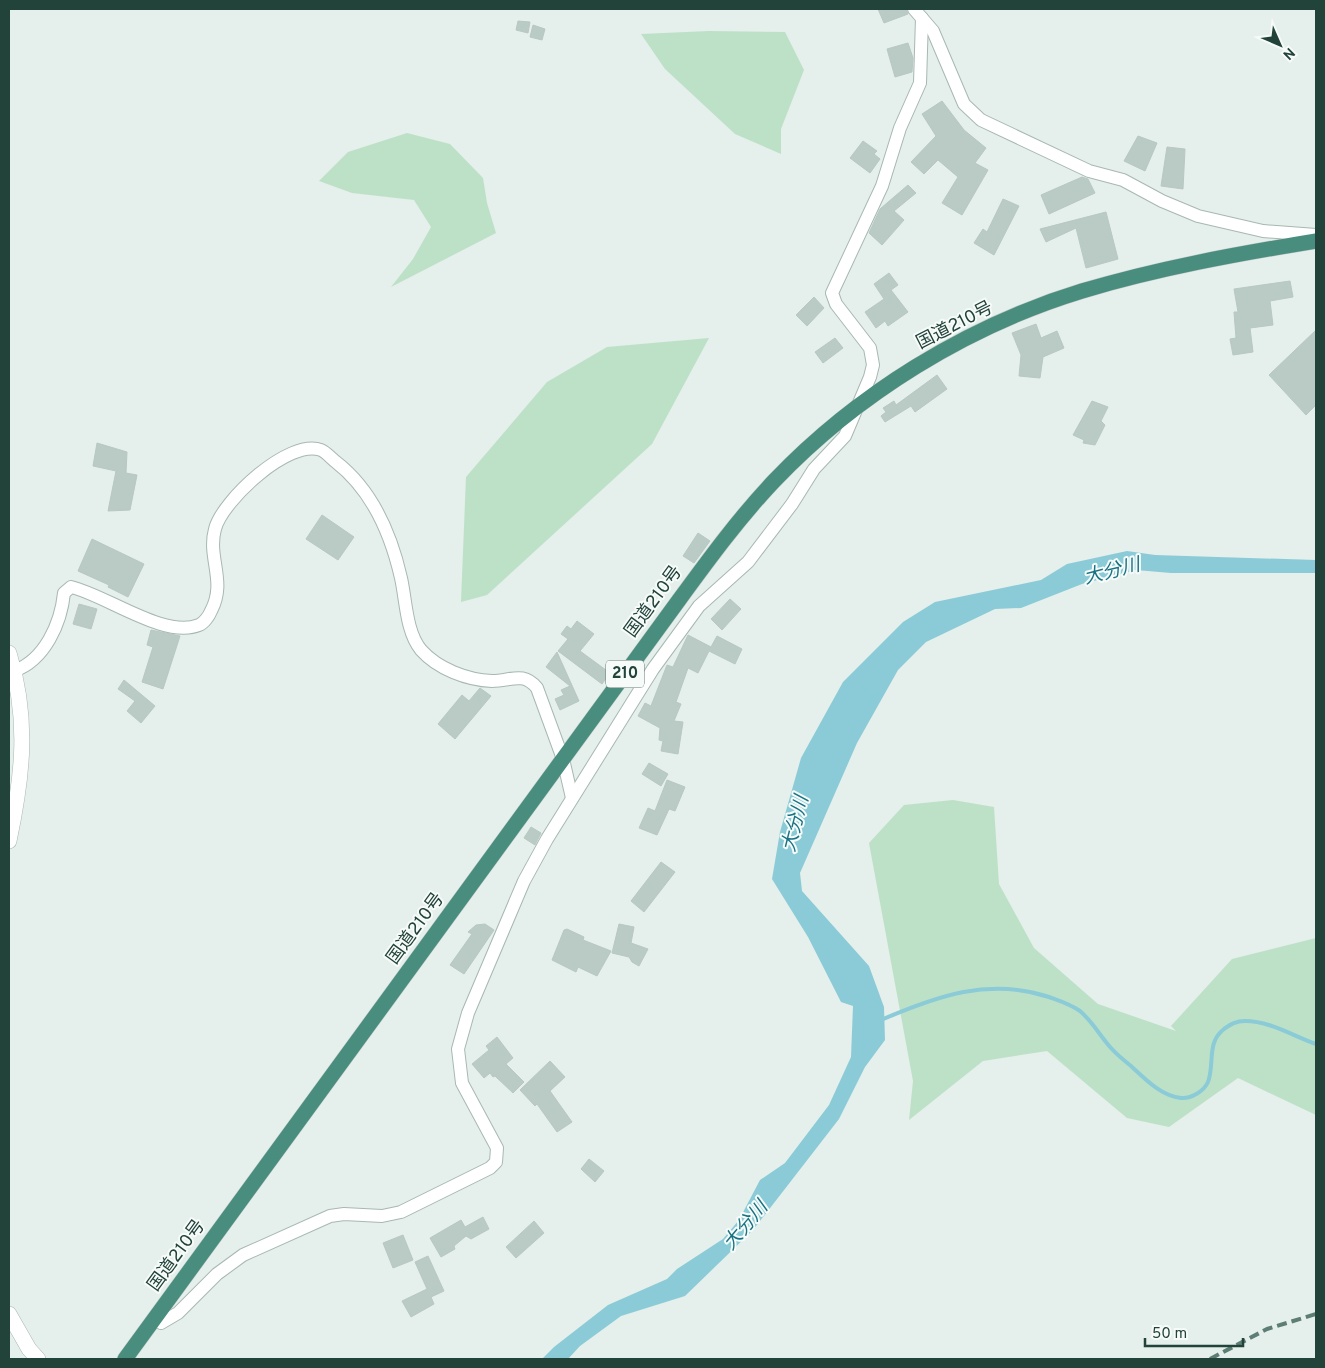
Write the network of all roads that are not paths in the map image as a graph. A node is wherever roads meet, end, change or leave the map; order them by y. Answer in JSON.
{"nodes":[{"id":1,"x":918,"y":13,"type":"edge"},
{"id":2,"x":1316,"y":235,"type":"edge"},
{"id":3,"x":1316,"y":241,"type":"edge"},
{"id":4,"x":859,"y":406,"type":"junction"},
{"id":5,"x":9,"y":654,"type":"edge"},
{"id":6,"x":14,"y":672,"type":"junction"},
{"id":7,"x":563,"y":759,"type":"junction"},
{"id":8,"x":572,"y":798,"type":"junction"},
{"id":9,"x":9,"y":841,"type":"edge"},
{"id":10,"x":9,"y":1314,"type":"edge"},
{"id":11,"x":154,"y":1320,"type":"junction"},
{"id":12,"x":38,"y":1359,"type":"edge"},
{"id":13,"x":125,"y":1359,"type":"edge"}],
"edges":[{"from":1,"to":2,"type":"street"},
{"from":1,"to":4,"type":"street"},
{"from":3,"to":4,"type":"highway","name":"国道210号","number":"210"},
{"from":4,"to":7,"type":"highway","name":"国道210号","number":"210"},
{"from":4,"to":8,"type":"street"},
{"from":5,"to":6,"type":"street"},
{"from":6,"to":7,"type":"street"},
{"from":6,"to":9,"type":"street"},
{"from":7,"to":8,"type":"street"},
{"from":7,"to":11,"type":"highway","name":"国道210号","number":"210"},
{"from":8,"to":11,"type":"street"},
{"from":10,"to":12,"type":"street"},
{"from":11,"to":13,"type":"highway","name":"国道210号","number":"210"}]}
